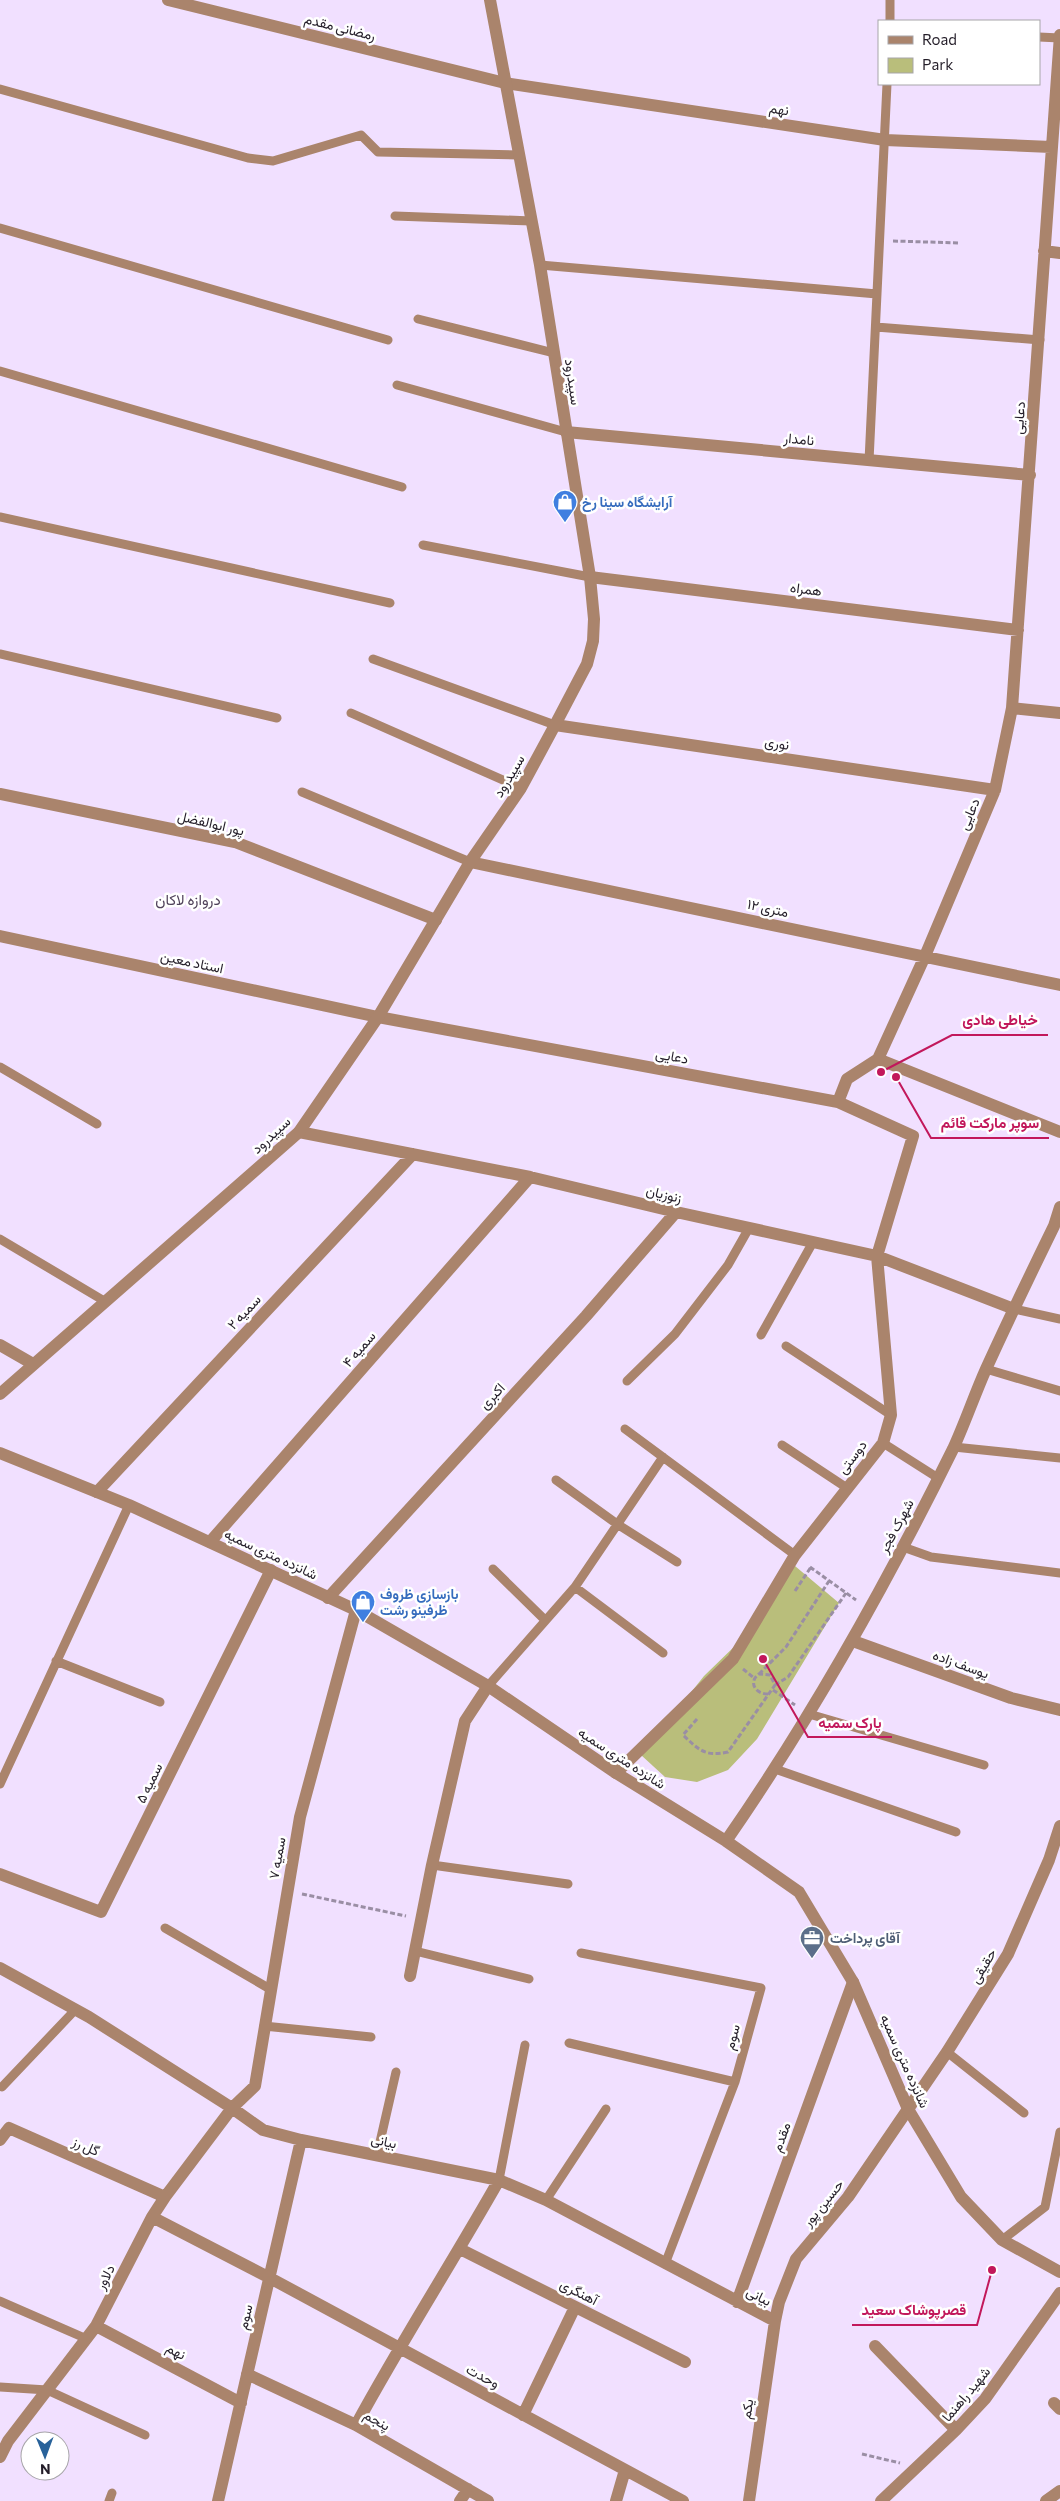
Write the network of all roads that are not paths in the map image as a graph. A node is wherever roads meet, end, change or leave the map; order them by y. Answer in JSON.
{"nodes":[{"id":1,"x":168,"y":0,"type":"edge"},
{"id":2,"x":490,"y":0,"type":"edge"},
{"id":3,"x":890,"y":0,"type":"edge"},
{"id":4,"x":890,"y":20,"type":"edge"},
{"id":5,"x":1040,"y":36,"type":"edge"},
{"id":6,"x":1060,"y":36,"type":"edge"},
{"id":7,"x":1058,"y":73,"type":"edge"},
{"id":8,"x":505,"y":83,"type":"junction"},
{"id":9,"x":887,"y":85,"type":"edge"},
{"id":10,"x":0,"y":89,"type":"edge"},
{"id":11,"x":885,"y":140,"type":"junction"},
{"id":12,"x":1051,"y":147,"type":"junction"},
{"id":13,"x":519,"y":155,"type":"junction"},
{"id":14,"x":395,"y":216,"type":"dead end"},
{"id":15,"x":532,"y":221,"type":"junction"},
{"id":16,"x":0,"y":228,"type":"edge"},
{"id":17,"x":1044,"y":251,"type":"junction"},
{"id":18,"x":1060,"y":253,"type":"edge"},
{"id":19,"x":540,"y":265,"type":"junction"},
{"id":20,"x":877,"y":294,"type":"junction"},
{"id":21,"x":418,"y":319,"type":"dead end"},
{"id":22,"x":876,"y":327,"type":"junction"},
{"id":23,"x":388,"y":340,"type":"dead end"},
{"id":24,"x":1040,"y":340,"type":"junction"},
{"id":25,"x":554,"y":353,"type":"junction"},
{"id":26,"x":0,"y":371,"type":"edge"},
{"id":27,"x":398,"y":385,"type":"dead end"},
{"id":28,"x":566,"y":432,"type":"junction"},
{"id":29,"x":869,"y":461,"type":"junction"},
{"id":30,"x":1030,"y":475,"type":"junction"},
{"id":31,"x":402,"y":487,"type":"dead end"},
{"id":32,"x":0,"y":517,"type":"edge"},
{"id":33,"x":423,"y":545,"type":"dead end"},
{"id":34,"x":590,"y":577,"type":"junction"},
{"id":35,"x":390,"y":603,"type":"dead end"},
{"id":36,"x":1018,"y":630,"type":"junction"},
{"id":37,"x":0,"y":654,"type":"edge"},
{"id":38,"x":373,"y":658,"type":"dead end"},
{"id":39,"x":1012,"y":708,"type":"junction"},
{"id":40,"x":351,"y":713,"type":"dead end"},
{"id":41,"x":1060,"y":713,"type":"edge"},
{"id":42,"x":277,"y":718,"type":"dead end"},
{"id":43,"x":555,"y":724,"type":"junction"},
{"id":44,"x":521,"y":788,"type":"junction"},
{"id":45,"x":995,"y":790,"type":"junction"},
{"id":46,"x":302,"y":792,"type":"dead end"},
{"id":47,"x":0,"y":794,"type":"edge"},
{"id":48,"x":470,"y":862,"type":"junction"},
{"id":49,"x":436,"y":920,"type":"junction"},
{"id":50,"x":0,"y":936,"type":"edge"},
{"id":51,"x":925,"y":956,"type":"junction"},
{"id":52,"x":1060,"y":985,"type":"edge"},
{"id":53,"x":378,"y":1017,"type":"junction"},
{"id":54,"x":878,"y":1059,"type":"junction"},
{"id":55,"x":0,"y":1067,"type":"edge"},
{"id":56,"x":838,"y":1102,"type":"junction"},
{"id":57,"x":97,"y":1124,"type":"dead end"},
{"id":58,"x":299,"y":1132,"type":"junction"},
{"id":59,"x":1060,"y":1132,"type":"edge"},
{"id":60,"x":413,"y":1154,"type":"junction"},
{"id":61,"x":530,"y":1176,"type":"junction"},
{"id":62,"x":1060,"y":1207,"type":"edge"},
{"id":63,"x":676,"y":1212,"type":"junction"},
{"id":64,"x":1057,"y":1226,"type":"edge"},
{"id":65,"x":749,"y":1228,"type":"junction"},
{"id":66,"x":0,"y":1239,"type":"edge"},
{"id":67,"x":813,"y":1242,"type":"junction"},
{"id":68,"x":877,"y":1256,"type":"junction"},
{"id":69,"x":106,"y":1302,"type":"junction"},
{"id":70,"x":1014,"y":1309,"type":"junction"},
{"id":71,"x":1060,"y":1320,"type":"edge"},
{"id":72,"x":761,"y":1336,"type":"dead end"},
{"id":73,"x":0,"y":1345,"type":"edge"},
{"id":74,"x":786,"y":1346,"type":"dead end"},
{"id":75,"x":33,"y":1364,"type":"junction"},
{"id":76,"x":986,"y":1369,"type":"junction"},
{"id":77,"x":627,"y":1381,"type":"dead end"},
{"id":78,"x":1060,"y":1391,"type":"edge"},
{"id":79,"x":0,"y":1394,"type":"edge"},
{"id":80,"x":891,"y":1414,"type":"junction"},
{"id":81,"x":625,"y":1429,"type":"dead end"},
{"id":82,"x":883,"y":1442,"type":"junction"},
{"id":83,"x":782,"y":1445,"type":"dead end"},
{"id":84,"x":954,"y":1447,"type":"junction"},
{"id":85,"x":0,"y":1452,"type":"edge"},
{"id":86,"x":663,"y":1457,"type":"junction"},
{"id":87,"x":1060,"y":1458,"type":"edge"},
{"id":88,"x":938,"y":1478,"type":"junction"},
{"id":89,"x":556,"y":1480,"type":"dead end"},
{"id":90,"x":847,"y":1488,"type":"junction"},
{"id":91,"x":97,"y":1492,"type":"junction"},
{"id":92,"x":129,"y":1505,"type":"junction"},
{"id":93,"x":617,"y":1524,"type":"junction"},
{"id":94,"x":210,"y":1542,"type":"junction"},
{"id":95,"x":902,"y":1547,"type":"junction"},
{"id":96,"x":796,"y":1555,"type":"junction"},
{"id":97,"x":677,"y":1562,"type":"dead end"},
{"id":98,"x":492,"y":1569,"type":"dead end"},
{"id":99,"x":271,"y":1570,"type":"junction"},
{"id":100,"x":1060,"y":1573,"type":"edge"},
{"id":101,"x":575,"y":1587,"type":"junction"},
{"id":102,"x":328,"y":1598,"type":"junction"},
{"id":103,"x":356,"y":1610,"type":"junction"},
{"id":104,"x":545,"y":1620,"type":"junction"},
{"id":105,"x":853,"y":1641,"type":"junction"},
{"id":106,"x":663,"y":1653,"type":"dead end"},
{"id":107,"x":56,"y":1661,"type":"junction"},
{"id":108,"x":488,"y":1686,"type":"junction"},
{"id":109,"x":160,"y":1702,"type":"dead end"},
{"id":110,"x":1060,"y":1710,"type":"edge"},
{"id":111,"x":809,"y":1714,"type":"junction"},
{"id":112,"x":984,"y":1765,"type":"dead end"},
{"id":113,"x":775,"y":1769,"type":"junction"},
{"id":114,"x":616,"y":1774,"type":"junction"},
{"id":115,"x":0,"y":1784,"type":"edge"},
{"id":116,"x":1060,"y":1826,"type":"edge"},
{"id":117,"x":956,"y":1832,"type":"dead end"},
{"id":118,"x":726,"y":1841,"type":"junction"},
{"id":119,"x":432,"y":1865,"type":"junction"},
{"id":120,"x":0,"y":1874,"type":"edge"},
{"id":121,"x":568,"y":1884,"type":"dead end"},
{"id":122,"x":166,"y":1928,"type":"dead end"},
{"id":123,"x":415,"y":1951,"type":"junction"},
{"id":124,"x":581,"y":1953,"type":"dead end"},
{"id":125,"x":0,"y":1968,"type":"edge"},
{"id":126,"x":410,"y":1976,"type":"dead end"},
{"id":127,"x":529,"y":1979,"type":"dead end"},
{"id":128,"x":853,"y":1982,"type":"junction"},
{"id":129,"x":270,"y":1989,"type":"junction"},
{"id":130,"x":75,"y":2010,"type":"junction"},
{"id":131,"x":264,"y":2026,"type":"junction"},
{"id":132,"x":371,"y":2037,"type":"dead end"},
{"id":133,"x":569,"y":2043,"type":"dead end"},
{"id":134,"x":525,"y":2045,"type":"dead end"},
{"id":135,"x":947,"y":2052,"type":"junction"},
{"id":136,"x":396,"y":2072,"type":"dead end"},
{"id":137,"x":735,"y":2082,"type":"junction"},
{"id":138,"x":2,"y":2086,"type":"dead end"},
{"id":139,"x":232,"y":2108,"type":"junction"},
{"id":140,"x":606,"y":2109,"type":"dead end"},
{"id":141,"x":908,"y":2109,"type":"junction"},
{"id":142,"x":1024,"y":2113,"type":"dead end"},
{"id":143,"x":1060,"y":2132,"type":"edge"},
{"id":144,"x":0,"y":2140,"type":"edge"},
{"id":145,"x":301,"y":2140,"type":"junction"},
{"id":146,"x":377,"y":2155,"type":"junction"},
{"id":147,"x":499,"y":2180,"type":"junction"},
{"id":148,"x":165,"y":2197,"type":"junction"},
{"id":149,"x":546,"y":2200,"type":"junction"},
{"id":150,"x":152,"y":2217,"type":"junction"},
{"id":151,"x":1002,"y":2240,"type":"junction"},
{"id":152,"x":460,"y":2249,"type":"junction"},
{"id":153,"x":665,"y":2264,"type":"junction"},
{"id":154,"x":1060,"y":2272,"type":"edge"},
{"id":155,"x":270,"y":2278,"type":"junction"},
{"id":156,"x":1060,"y":2293,"type":"edge"},
{"id":157,"x":0,"y":2301,"type":"edge"},
{"id":158,"x":737,"y":2302,"type":"junction"},
{"id":159,"x":575,"y":2307,"type":"junction"},
{"id":160,"x":775,"y":2321,"type":"junction"},
{"id":161,"x":96,"y":2326,"type":"junction"},
{"id":162,"x":87,"y":2339,"type":"junction"},
{"id":163,"x":875,"y":2346,"type":"dead end"},
{"id":164,"x":398,"y":2347,"type":"junction"},
{"id":165,"x":686,"y":2362,"type":"dead end"},
{"id":166,"x":247,"y":2374,"type":"junction"},
{"id":167,"x":0,"y":2387,"type":"edge"},
{"id":168,"x":46,"y":2390,"type":"junction"},
{"id":169,"x":241,"y":2403,"type":"junction"},
{"id":170,"x":523,"y":2415,"type":"junction"},
{"id":171,"x":356,"y":2425,"type":"junction"},
{"id":172,"x":956,"y":2430,"type":"junction"},
{"id":173,"x":145,"y":2435,"type":"dead end"},
{"id":174,"x":0,"y":2456,"type":"edge"},
{"id":175,"x":625,"y":2470,"type":"junction"},
{"id":176,"x":468,"y":2489,"type":"junction"},
{"id":177,"x":1060,"y":2490,"type":"edge"},
{"id":178,"x":677,"y":2500,"type":"edge"},
{"id":179,"x":218,"y":2501,"type":"edge"},
{"id":180,"x":460,"y":2501,"type":"edge"},
{"id":181,"x":488,"y":2501,"type":"edge"},
{"id":182,"x":616,"y":2501,"type":"edge"},
{"id":183,"x":749,"y":2501,"type":"edge"},
{"id":184,"x":881,"y":2501,"type":"edge"},
{"id":185,"x":1046,"y":2501,"type":"edge"}],
"edges":[{"from":1,"to":8,"type":"street","name":"رمضانی مقدم"},
{"from":2,"to":8,"type":"street","name":"سپیدرود"},
{"from":3,"to":4,"type":"lane"},
{"from":5,"to":6,"type":"lane"},
{"from":6,"to":7,"type":"street","name":"دعایی"},
{"from":7,"to":12,"type":"street","name":"دعایی"},
{"from":8,"to":11,"type":"street","name":"نهم"},
{"from":8,"to":13,"type":"street","name":"سپیدرود"},
{"from":9,"to":11,"type":"lane"},
{"from":10,"to":13,"type":"lane"},
{"from":11,"to":12,"type":"street","name":"نهم"},
{"from":11,"to":20,"type":"lane"},
{"from":12,"to":17,"type":"street","name":"دعایی"},
{"from":13,"to":15,"type":"street","name":"سپیدرود"},
{"from":14,"to":15,"type":"lane"},
{"from":15,"to":19,"type":"street","name":"سپیدرود"},
{"from":16,"to":23,"type":"lane"},
{"from":17,"to":18,"type":"street"},
{"from":17,"to":24,"type":"street","name":"دعایی"},
{"from":19,"to":20,"type":"lane"},
{"from":19,"to":25,"type":"street","name":"سپیدرود"},
{"from":20,"to":22,"type":"lane"},
{"from":21,"to":25,"type":"lane"},
{"from":22,"to":24,"type":"lane"},
{"from":22,"to":29,"type":"lane"},
{"from":24,"to":30,"type":"street","name":"دعایی"},
{"from":25,"to":28,"type":"street","name":"سپیدرود"},
{"from":26,"to":31,"type":"lane"},
{"from":27,"to":28,"type":"lane"},
{"from":28,"to":29,"type":"street","name":"نامدار"},
{"from":28,"to":34,"type":"street","name":"سپیدرود"},
{"from":29,"to":30,"type":"street","name":"نامدار"},
{"from":30,"to":36,"type":"street","name":"دعایی"},
{"from":32,"to":35,"type":"lane"},
{"from":33,"to":34,"type":"lane"},
{"from":34,"to":36,"type":"street","name":"همراه"},
{"from":34,"to":43,"type":"street","name":"سپیدرود"},
{"from":36,"to":39,"type":"street","name":"دعایی"},
{"from":37,"to":42,"type":"lane"},
{"from":38,"to":43,"type":"lane"},
{"from":39,"to":41,"type":"street"},
{"from":39,"to":45,"type":"street","name":"دعایی"},
{"from":40,"to":44,"type":"lane"},
{"from":43,"to":44,"type":"street","name":"سپیدرود"},
{"from":43,"to":45,"type":"street","name":"نوری"},
{"from":44,"to":48,"type":"street","name":"سپیدرود"},
{"from":45,"to":51,"type":"street","name":"دعایی"},
{"from":46,"to":48,"type":"lane"},
{"from":47,"to":49,"type":"street","name":"پور ابوالفضل"},
{"from":48,"to":49,"type":"street","name":"سپیدرود"},
{"from":48,"to":51,"type":"street","name":"۱۲ متری"},
{"from":49,"to":53,"type":"street","name":"سپیدرود"},
{"from":50,"to":53,"type":"street","name":"استاد معین"},
{"from":51,"to":52,"type":"street","name":"۱۲ متری"},
{"from":51,"to":54,"type":"street","name":"دعایی"},
{"from":53,"to":56,"type":"street","name":"دعایی"},
{"from":53,"to":58,"type":"street","name":"سپیدرود"},
{"from":54,"to":56,"type":"street"},
{"from":54,"to":59,"type":"street"},
{"from":55,"to":57,"type":"lane"},
{"from":56,"to":68,"type":"street","name":"دوستی"},
{"from":58,"to":60,"type":"street","name":"زنوزیان"},
{"from":58,"to":69,"type":"street","name":"سپیدرود"},
{"from":60,"to":61,"type":"street","name":"زنوزیان"},
{"from":60,"to":91,"type":"street","name":"سمیه ۲"},
{"from":61,"to":63,"type":"street","name":"زنوزیان"},
{"from":61,"to":94,"type":"street","name":"سمیه ۴"},
{"from":62,"to":64,"type":"street","name":"شهرک فجر"},
{"from":63,"to":65,"type":"street","name":"زنوزیان"},
{"from":63,"to":102,"type":"street","name":"اکبری"},
{"from":64,"to":70,"type":"street","name":"شهرک فجر"},
{"from":65,"to":67,"type":"street","name":"زنوزیان"},
{"from":65,"to":77,"type":"lane"},
{"from":66,"to":69,"type":"lane"},
{"from":67,"to":68,"type":"street","name":"زنوزیان"},
{"from":67,"to":72,"type":"lane"},
{"from":68,"to":70,"type":"street","name":"زنوزیان"},
{"from":68,"to":80,"type":"street","name":"دوستی"},
{"from":69,"to":75,"type":"street","name":"سپیدرود"},
{"from":70,"to":71,"type":"lane"},
{"from":70,"to":76,"type":"street","name":"شهرک فجر"},
{"from":73,"to":75,"type":"street"},
{"from":74,"to":80,"type":"lane"},
{"from":75,"to":79,"type":"street","name":"سپیدرود"},
{"from":76,"to":78,"type":"lane"},
{"from":76,"to":84,"type":"street","name":"شهرک فجر"},
{"from":80,"to":82,"type":"street","name":"دوستی"},
{"from":81,"to":86,"type":"lane"},
{"from":82,"to":88,"type":"lane"},
{"from":82,"to":90,"type":"street","name":"دوستی"},
{"from":83,"to":90,"type":"lane"},
{"from":84,"to":87,"type":"lane"},
{"from":84,"to":88,"type":"street","name":"شهرک فجر"},
{"from":85,"to":91,"type":"street","name":"شانزده متری سمیه"},
{"from":86,"to":93,"type":"lane"},
{"from":86,"to":96,"type":"lane"},
{"from":88,"to":95,"type":"street","name":"شهرک فجر"},
{"from":89,"to":93,"type":"lane"},
{"from":90,"to":96,"type":"street","name":"دوستی"},
{"from":91,"to":92,"type":"street","name":"شانزده متری سمیه"},
{"from":92,"to":94,"type":"street","name":"شانزده متری سمیه"},
{"from":92,"to":107,"type":"lane"},
{"from":93,"to":97,"type":"lane"},
{"from":93,"to":101,"type":"lane"},
{"from":94,"to":99,"type":"street","name":"شانزده متری سمیه"},
{"from":95,"to":100,"type":"lane"},
{"from":95,"to":105,"type":"street","name":"شهرک فجر"},
{"from":96,"to":114,"type":"street","name":"دوستی"},
{"from":98,"to":104,"type":"lane"},
{"from":99,"to":102,"type":"street","name":"شانزده متری سمیه"},
{"from":99,"to":120,"type":"street","name":"سمیه ۵"},
{"from":101,"to":104,"type":"lane"},
{"from":101,"to":106,"type":"lane"},
{"from":102,"to":103,"type":"street","name":"شانزده متری سمیه"},
{"from":103,"to":108,"type":"street","name":"شانزده متری سمیه"},
{"from":103,"to":129,"type":"street","name":"سمیه ۷"},
{"from":104,"to":108,"type":"lane"},
{"from":105,"to":110,"type":"street","name":"یوسف زاده"},
{"from":105,"to":111,"type":"street","name":"شهرک فجر"},
{"from":107,"to":109,"type":"lane"},
{"from":107,"to":115,"type":"lane"},
{"from":108,"to":114,"type":"street","name":"شانزده متری سمیه"},
{"from":108,"to":119,"type":"street"},
{"from":111,"to":112,"type":"lane"},
{"from":111,"to":113,"type":"street","name":"شهرک فجر"},
{"from":113,"to":117,"type":"lane"},
{"from":113,"to":118,"type":"street","name":"شهرک فجر"},
{"from":114,"to":118,"type":"street","name":"شانزده متری سمیه"},
{"from":116,"to":135,"type":"street","name":"حقیقی"},
{"from":118,"to":128,"type":"street","name":"شانزده متری سمیه"},
{"from":119,"to":121,"type":"lane"},
{"from":119,"to":123,"type":"street"},
{"from":122,"to":129,"type":"lane"},
{"from":123,"to":126,"type":"street"},
{"from":123,"to":127,"type":"lane"},
{"from":124,"to":137,"type":"lane","name":"سوم"},
{"from":125,"to":130,"type":"street","name":"بیانی"},
{"from":128,"to":141,"type":"street","name":"شانزده متری سمیه"},
{"from":128,"to":158,"type":"street","name":"مقدم"},
{"from":129,"to":131,"type":"street","name":"سمیه ۷"},
{"from":130,"to":138,"type":"lane"},
{"from":130,"to":139,"type":"street","name":"بیانی"},
{"from":131,"to":132,"type":"lane"},
{"from":131,"to":139,"type":"street","name":"سمیه ۷"},
{"from":133,"to":137,"type":"lane"},
{"from":134,"to":147,"type":"lane"},
{"from":135,"to":141,"type":"street","name":"حقیقی"},
{"from":135,"to":142,"type":"lane"},
{"from":136,"to":146,"type":"lane"},
{"from":137,"to":153,"type":"lane","name":"سوم"},
{"from":139,"to":145,"type":"street","name":"بیانی"},
{"from":139,"to":148,"type":"street","name":"دلاور"},
{"from":140,"to":149,"type":"lane"},
{"from":141,"to":151,"type":"street","name":"شانزده متری سمیه"},
{"from":141,"to":160,"type":"street","name":"حسین پور"},
{"from":143,"to":151,"type":"lane"},
{"from":144,"to":148,"type":"street","name":"گل رز"},
{"from":145,"to":146,"type":"street","name":"بیانی"},
{"from":145,"to":155,"type":"street","name":"سوم"},
{"from":146,"to":147,"type":"street","name":"بیانی"},
{"from":147,"to":149,"type":"street","name":"بیانی"},
{"from":147,"to":152,"type":"street"},
{"from":148,"to":150,"type":"street","name":"دلاور"},
{"from":149,"to":153,"type":"street","name":"بیانی"},
{"from":150,"to":155,"type":"street","name":"وحدت"},
{"from":150,"to":161,"type":"street","name":"دلاور"},
{"from":151,"to":154,"type":"street","name":"شانزده متری سمیه"},
{"from":152,"to":159,"type":"street","name":"آهنگری"},
{"from":152,"to":164,"type":"street"},
{"from":153,"to":158,"type":"street","name":"بیانی"},
{"from":155,"to":164,"type":"street","name":"وحدت"},
{"from":155,"to":166,"type":"street","name":"سوم"},
{"from":156,"to":172,"type":"street","name":"شهید راهنما"},
{"from":157,"to":162,"type":"lane"},
{"from":158,"to":160,"type":"street","name":"بیانی"},
{"from":159,"to":165,"type":"street","name":"آهنگری"},
{"from":159,"to":170,"type":"street"},
{"from":160,"to":183,"type":"street","name":"یکم"},
{"from":161,"to":162,"type":"street","name":"دلاور"},
{"from":161,"to":169,"type":"street","name":"نهم"},
{"from":162,"to":168,"type":"street","name":"دلاور"},
{"from":163,"to":172,"type":"street"},
{"from":164,"to":170,"type":"street","name":"وحدت"},
{"from":164,"to":171,"type":"street"},
{"from":166,"to":169,"type":"street","name":"سوم"},
{"from":166,"to":171,"type":"street","name":"پنجم"},
{"from":167,"to":168,"type":"lane"},
{"from":168,"to":173,"type":"lane"},
{"from":168,"to":174,"type":"street","name":"دلاور"},
{"from":169,"to":179,"type":"street","name":"سوم"},
{"from":170,"to":175,"type":"street","name":"وحدت"},
{"from":171,"to":176,"type":"street","name":"پنجم"},
{"from":172,"to":184,"type":"street","name":"شهید راهنما"},
{"from":175,"to":178,"type":"street","name":"وحدت"},
{"from":175,"to":182,"type":"street"},
{"from":176,"to":180,"type":"street"},
{"from":176,"to":181,"type":"street","name":"پنجم"},
{"from":177,"to":185,"type":"street"}]}
